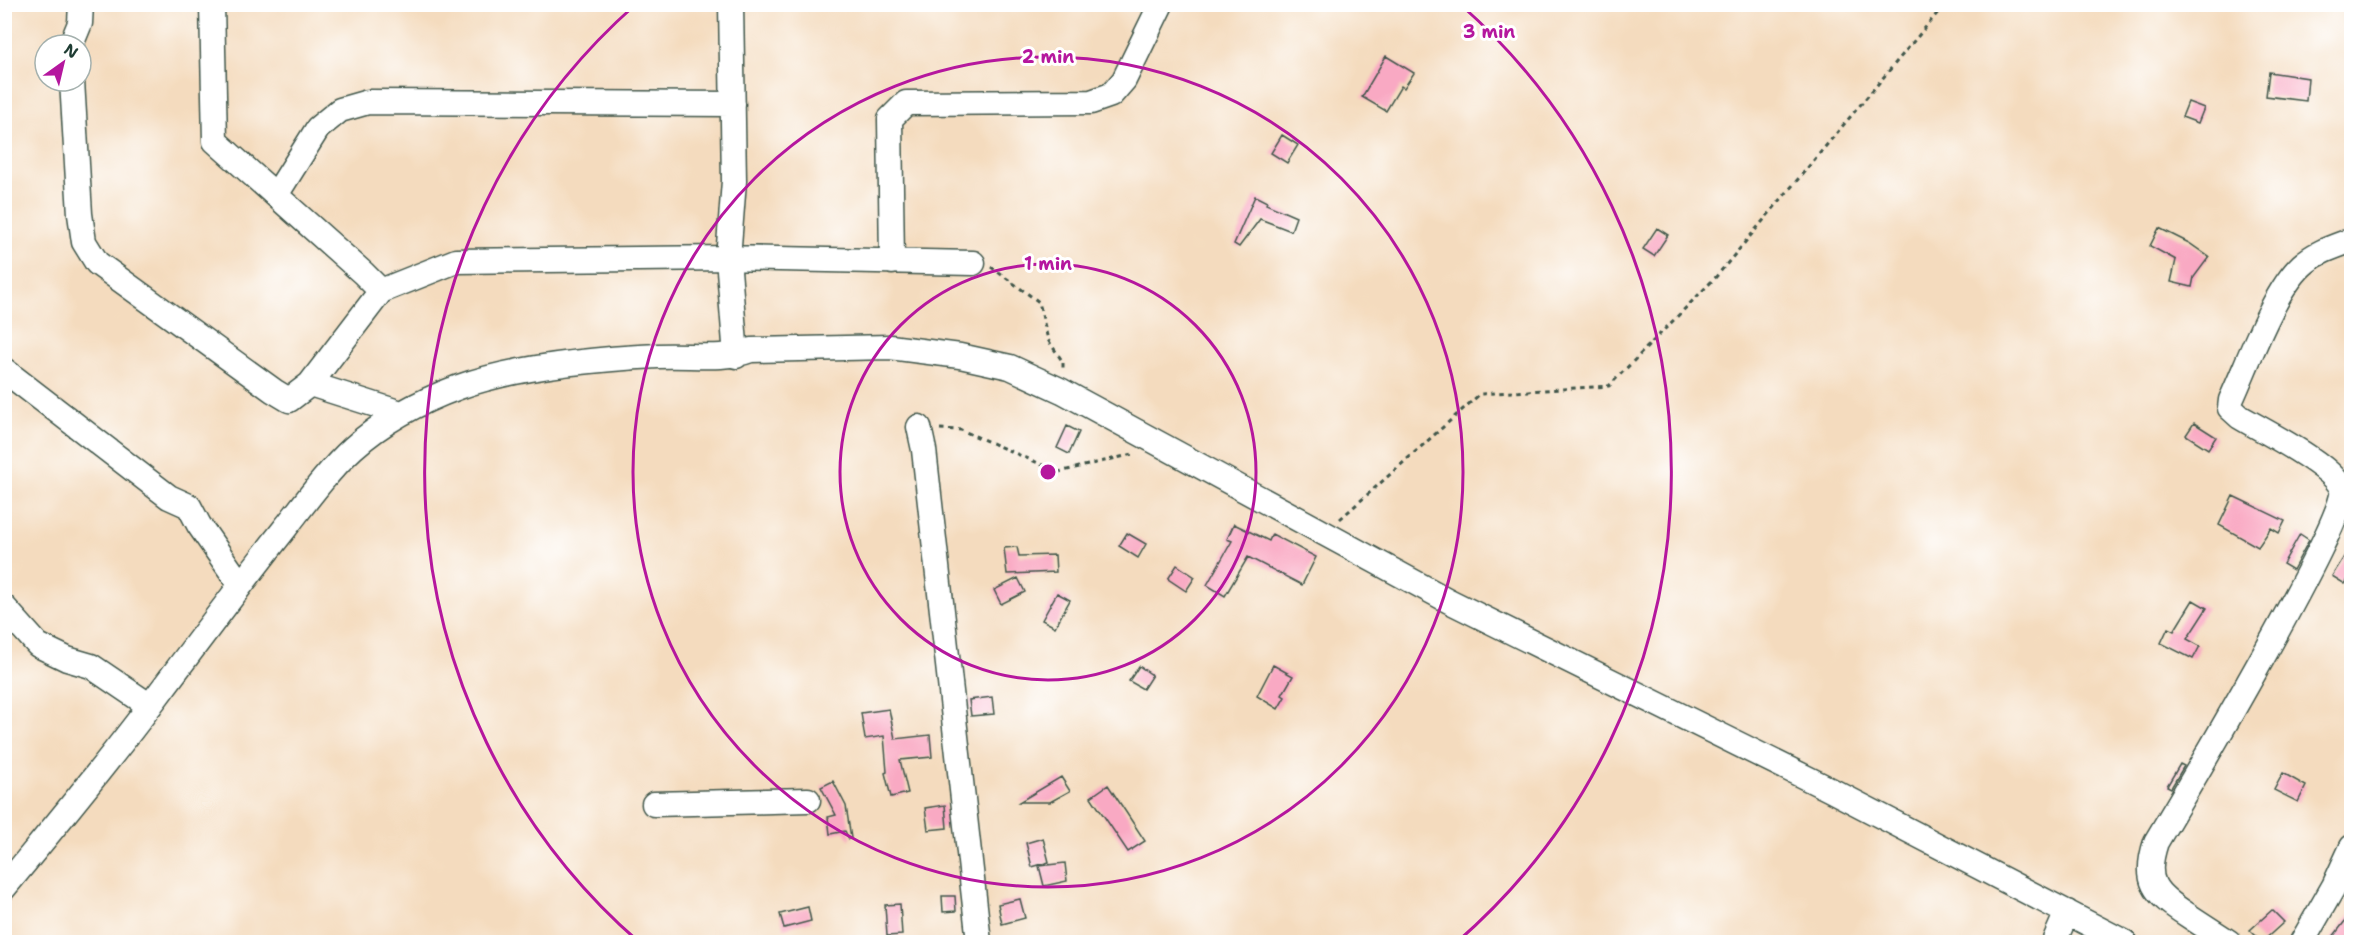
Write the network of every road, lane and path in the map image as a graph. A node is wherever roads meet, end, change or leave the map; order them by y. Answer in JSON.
{"nodes":[{"id":1,"x":81,"y":4,"type":"edge"},
{"id":2,"x":212,"y":4,"type":"edge"},
{"id":3,"x":731,"y":4,"type":"edge"},
{"id":4,"x":1161,"y":4,"type":"edge"},
{"id":5,"x":1945,"y":4,"type":"edge"},
{"id":6,"x":76,"y":33,"type":"edge"},
{"id":7,"x":73,"y":93,"type":"edge"},
{"id":8,"x":733,"y":104,"type":"junction"},
{"id":9,"x":276,"y":195,"type":"junction"},
{"id":10,"x":2352,"y":240,"type":"edge"},
{"id":11,"x":728,"y":258,"type":"junction"},
{"id":12,"x":892,"y":262,"type":"junction"},
{"id":13,"x":973,"y":263,"type":"joint"},
{"id":14,"x":381,"y":291,"type":"junction"},
{"id":15,"x":736,"y":356,"type":"junction"},
{"id":16,"x":4,"y":370,"type":"edge"},
{"id":17,"x":310,"y":384,"type":"junction"},
{"id":18,"x":1062,"y":391,"type":"junction"},
{"id":19,"x":401,"y":413,"type":"junction"},
{"id":20,"x":919,"y":427,"type":"joint"},
{"id":21,"x":1160,"y":443,"type":"junction"},
{"id":22,"x":2347,"y":481,"type":"edge"},
{"id":23,"x":1323,"y":534,"type":"junction"},
{"id":24,"x":240,"y":584,"type":"junction"},
{"id":25,"x":4,"y":607,"type":"edge"},
{"id":26,"x":150,"y":706,"type":"junction"},
{"id":27,"x":808,"y":800,"type":"dead end"},
{"id":28,"x":654,"y":804,"type":"dead end"},
{"id":29,"x":2352,"y":847,"type":"edge"},
{"id":30,"x":4,"y":888,"type":"edge"},
{"id":31,"x":2067,"y":912,"type":"junction"},
{"id":32,"x":979,"y":942,"type":"edge"},
{"id":33,"x":2054,"y":942,"type":"edge"},
{"id":34,"x":2124,"y":942,"type":"edge"},
{"id":35,"x":2229,"y":942,"type":"edge"},
{"id":36,"x":2302,"y":942,"type":"edge"}],
"edges":[{"from":1,"to":6,"type":"street"},
{"from":2,"to":9,"type":"street"},
{"from":3,"to":8,"type":"street"},
{"from":4,"to":12,"type":"street"},
{"from":5,"to":23,"type":"path"},
{"from":7,"to":17,"type":"street"},
{"from":8,"to":9,"type":"street"},
{"from":8,"to":11,"type":"street"},
{"from":9,"to":14,"type":"street"},
{"from":10,"to":22,"type":"street"},
{"from":11,"to":12,"type":"street"},
{"from":11,"to":14,"type":"street"},
{"from":11,"to":15,"type":"street"},
{"from":12,"to":13,"type":"street"},
{"from":13,"to":18,"type":"path"},
{"from":14,"to":17,"type":"street"},
{"from":15,"to":18,"type":"street"},
{"from":15,"to":19,"type":"street"},
{"from":16,"to":24,"type":"street"},
{"from":17,"to":19,"type":"street"},
{"from":18,"to":21,"type":"street"},
{"from":19,"to":24,"type":"street"},
{"from":20,"to":21,"type":"path"},
{"from":20,"to":32,"type":"street"},
{"from":21,"to":23,"type":"street"},
{"from":22,"to":35,"type":"street"},
{"from":23,"to":31,"type":"street"},
{"from":24,"to":26,"type":"street"},
{"from":25,"to":26,"type":"street"},
{"from":26,"to":30,"type":"street"},
{"from":27,"to":28,"type":"street"},
{"from":29,"to":36,"type":"street"},
{"from":31,"to":33,"type":"street"},
{"from":31,"to":34,"type":"street"}]}
